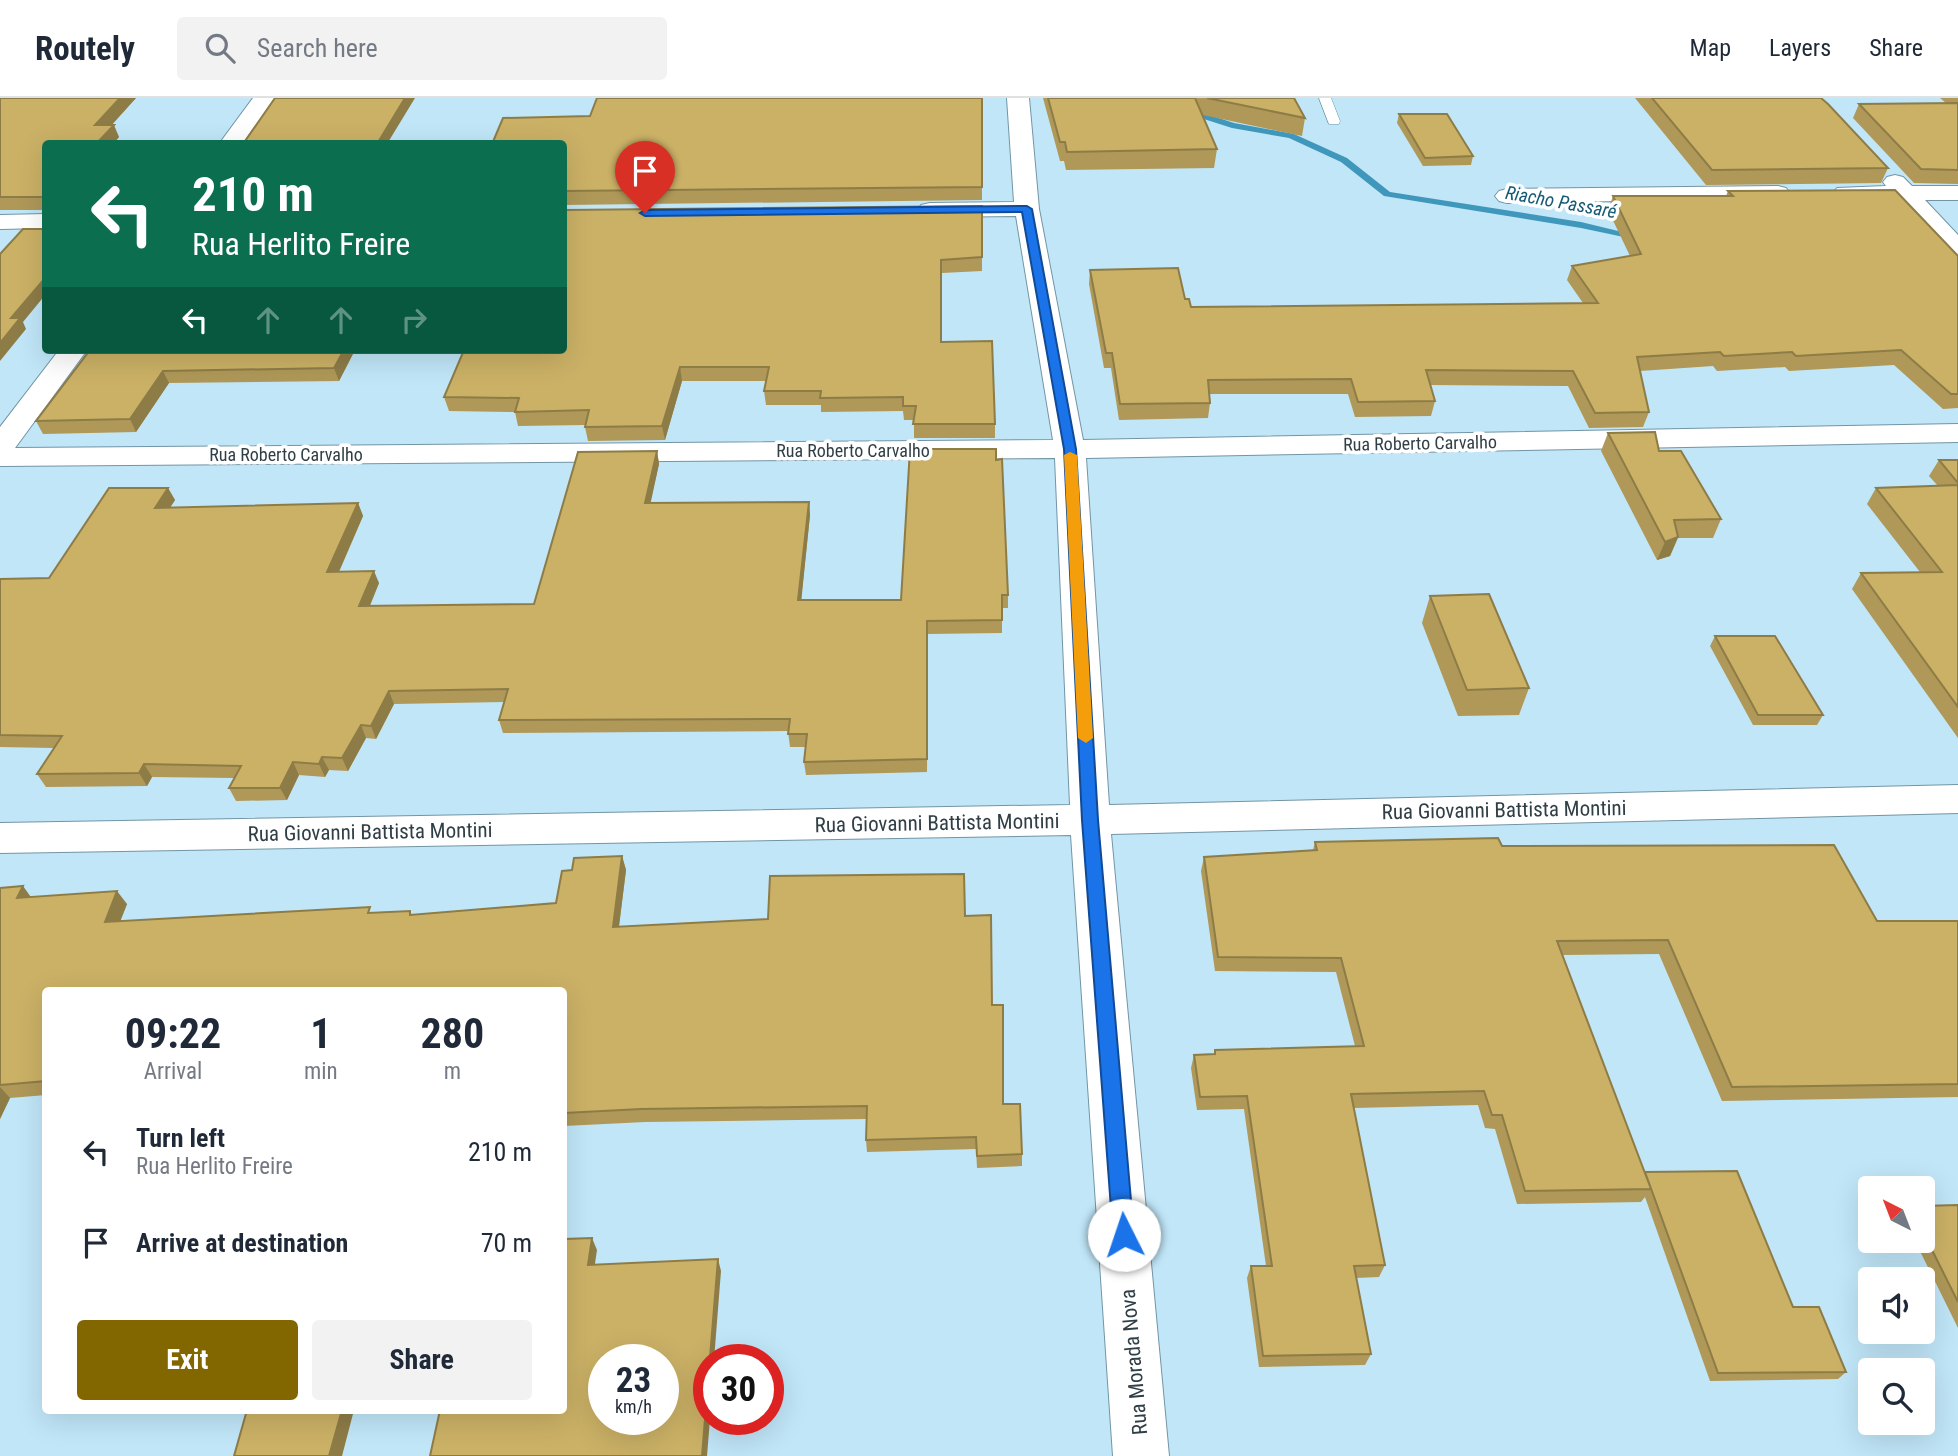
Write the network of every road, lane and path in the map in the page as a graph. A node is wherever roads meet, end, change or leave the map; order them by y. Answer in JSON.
{"nodes":[{"id":1,"x":264,"y":98,"type":"edge"},
{"id":2,"x":1018,"y":98,"type":"edge"},
{"id":3,"x":1325,"y":98,"type":"edge"},
{"id":4,"x":1334,"y":121,"type":"dead end"},
{"id":5,"x":233,"y":140,"type":"edge"},
{"id":6,"x":1879,"y":164,"type":"edge"},
{"id":7,"x":1904,"y":192,"type":"junction"},
{"id":8,"x":1795,"y":193,"type":"edge"},
{"id":9,"x":1822,"y":193,"type":"edge"},
{"id":10,"x":1958,"y":193,"type":"edge"},
{"id":11,"x":1507,"y":196,"type":"dead end"},
{"id":12,"x":1027,"y":209,"type":"junction"},
{"id":13,"x":904,"y":210,"type":"edge"},
{"id":14,"x":42,"y":221,"type":"edge"},
{"id":15,"x":0,"y":222,"type":"edge"},
{"id":16,"x":1958,"y":250,"type":"edge"},
{"id":17,"x":70,"y":354,"type":"edge"},
{"id":18,"x":1958,"y":433,"type":"edge"},
{"id":19,"x":0,"y":447,"type":"edge"},
{"id":20,"x":1070,"y":449,"type":"junction"},
{"id":21,"x":0,"y":457,"type":"edge"},
{"id":22,"x":1958,"y":799,"type":"edge"},
{"id":23,"x":1090,"y":820,"type":"junction"},
{"id":24,"x":0,"y":838,"type":"edge"},
{"id":25,"x":1142,"y":1456,"type":"edge"}],
"edges":[{"from":1,"to":5,"type":"street"},
{"from":2,"to":12,"type":"street","name":"Rua Morada Nova"},
{"from":3,"to":4,"type":"lane"},
{"from":6,"to":7,"type":"street"},
{"from":7,"to":9,"type":"street"},
{"from":7,"to":10,"type":"street"},
{"from":7,"to":16,"type":"street"},
{"from":8,"to":11,"type":"street"},
{"from":12,"to":13,"type":"street"},
{"from":12,"to":20,"type":"street","name":"Rua Morada Nova"},
{"from":14,"to":15,"type":"street"},
{"from":17,"to":19,"type":"street"},
{"from":18,"to":20,"type":"street","name":"Rua Roberto Carvalho"},
{"from":20,"to":21,"type":"street","name":"Rua Roberto Carvalho"},
{"from":20,"to":23,"type":"street","name":"Rua Morada Nova"},
{"from":22,"to":23,"type":"street","name":"Rua Giovanni Battista Montini"},
{"from":23,"to":24,"type":"street","name":"Rua Giovanni Battista Montini"},
{"from":23,"to":25,"type":"street","name":"Rua Morada Nova"}]}
